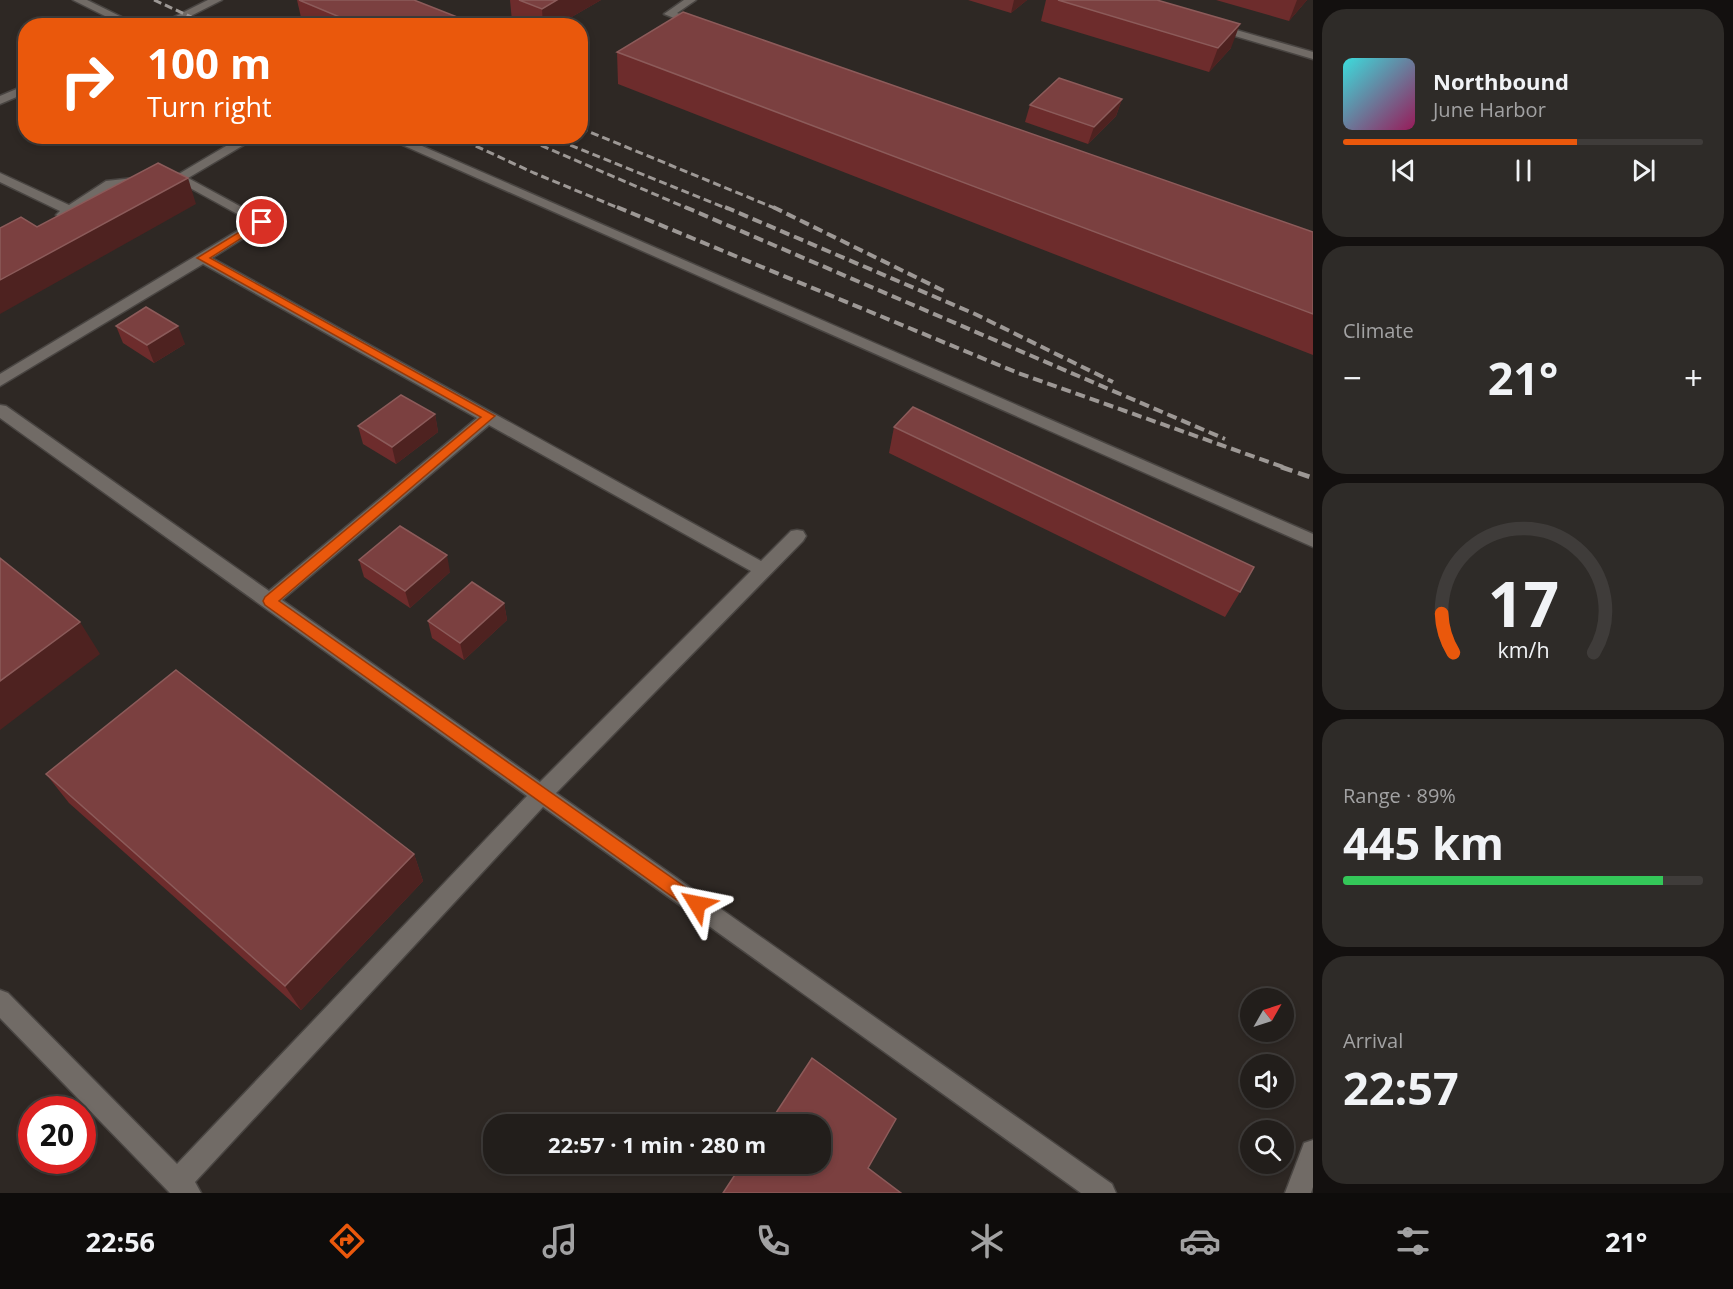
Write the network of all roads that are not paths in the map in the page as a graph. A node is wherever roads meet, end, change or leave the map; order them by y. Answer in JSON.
{"nodes":[{"id":1,"x":78,"y":0,"type":"edge"},
{"id":2,"x":217,"y":0,"type":"edge"},
{"id":3,"x":691,"y":0,"type":"edge"},
{"id":4,"x":117,"y":18,"type":"edge"},
{"id":5,"x":178,"y":18,"type":"edge"},
{"id":6,"x":1202,"y":23,"type":"edge"},
{"id":7,"x":714,"y":30,"type":"edge"},
{"id":8,"x":1313,"y":57,"type":"edge"},
{"id":9,"x":18,"y":92,"type":"edge"},
{"id":10,"x":0,"y":100,"type":"edge"},
{"id":11,"x":237,"y":144,"type":"edge"},
{"id":12,"x":406,"y":144,"type":"edge"},
{"id":13,"x":0,"y":177,"type":"edge"},
{"id":14,"x":167,"y":179,"type":"junction"},
{"id":15,"x":70,"y":211,"type":"junction"},
{"id":16,"x":50,"y":221,"type":"edge"},
{"id":17,"x":202,"y":258,"type":"junction"},
{"id":18,"x":0,"y":381,"type":"edge"},
{"id":19,"x":0,"y":410,"type":"edge"},
{"id":20,"x":489,"y":416,"type":"junction"},
{"id":21,"x":797,"y":536,"type":"dead end"},
{"id":22,"x":1313,"y":541,"type":"edge"},
{"id":23,"x":763,"y":570,"type":"junction"},
{"id":24,"x":269,"y":601,"type":"junction"},
{"id":25,"x":542,"y":794,"type":"junction"},
{"id":26,"x":0,"y":1001,"type":"edge"},
{"id":27,"x":1313,"y":1152,"type":"edge"},
{"id":28,"x":182,"y":1187,"type":"edge"},
{"id":29,"x":1103,"y":1193,"type":"edge"},
{"id":30,"x":1298,"y":1193,"type":"edge"}],
"edges":[{"from":1,"to":4,"type":"lane"},
{"from":2,"to":5,"type":"lane"},
{"from":3,"to":7,"type":"lane"},
{"from":6,"to":8,"type":"lane"},
{"from":9,"to":10,"type":"lane"},
{"from":11,"to":14,"type":"lane"},
{"from":12,"to":22,"type":"lane"},
{"from":13,"to":15,"type":"lane"},
{"from":14,"to":15,"type":"lane"},
{"from":14,"to":17,"type":"lane"},
{"from":15,"to":16,"type":"lane"},
{"from":17,"to":18,"type":"lane"},
{"from":17,"to":20,"type":"lane"},
{"from":19,"to":24,"type":"lane"},
{"from":20,"to":23,"type":"lane"},
{"from":20,"to":24,"type":"lane"},
{"from":21,"to":23,"type":"lane"},
{"from":23,"to":25,"type":"lane"},
{"from":24,"to":25,"type":"lane"},
{"from":25,"to":28,"type":"lane"},
{"from":25,"to":29,"type":"lane"},
{"from":26,"to":28,"type":"lane"},
{"from":27,"to":30,"type":"lane"}]}
